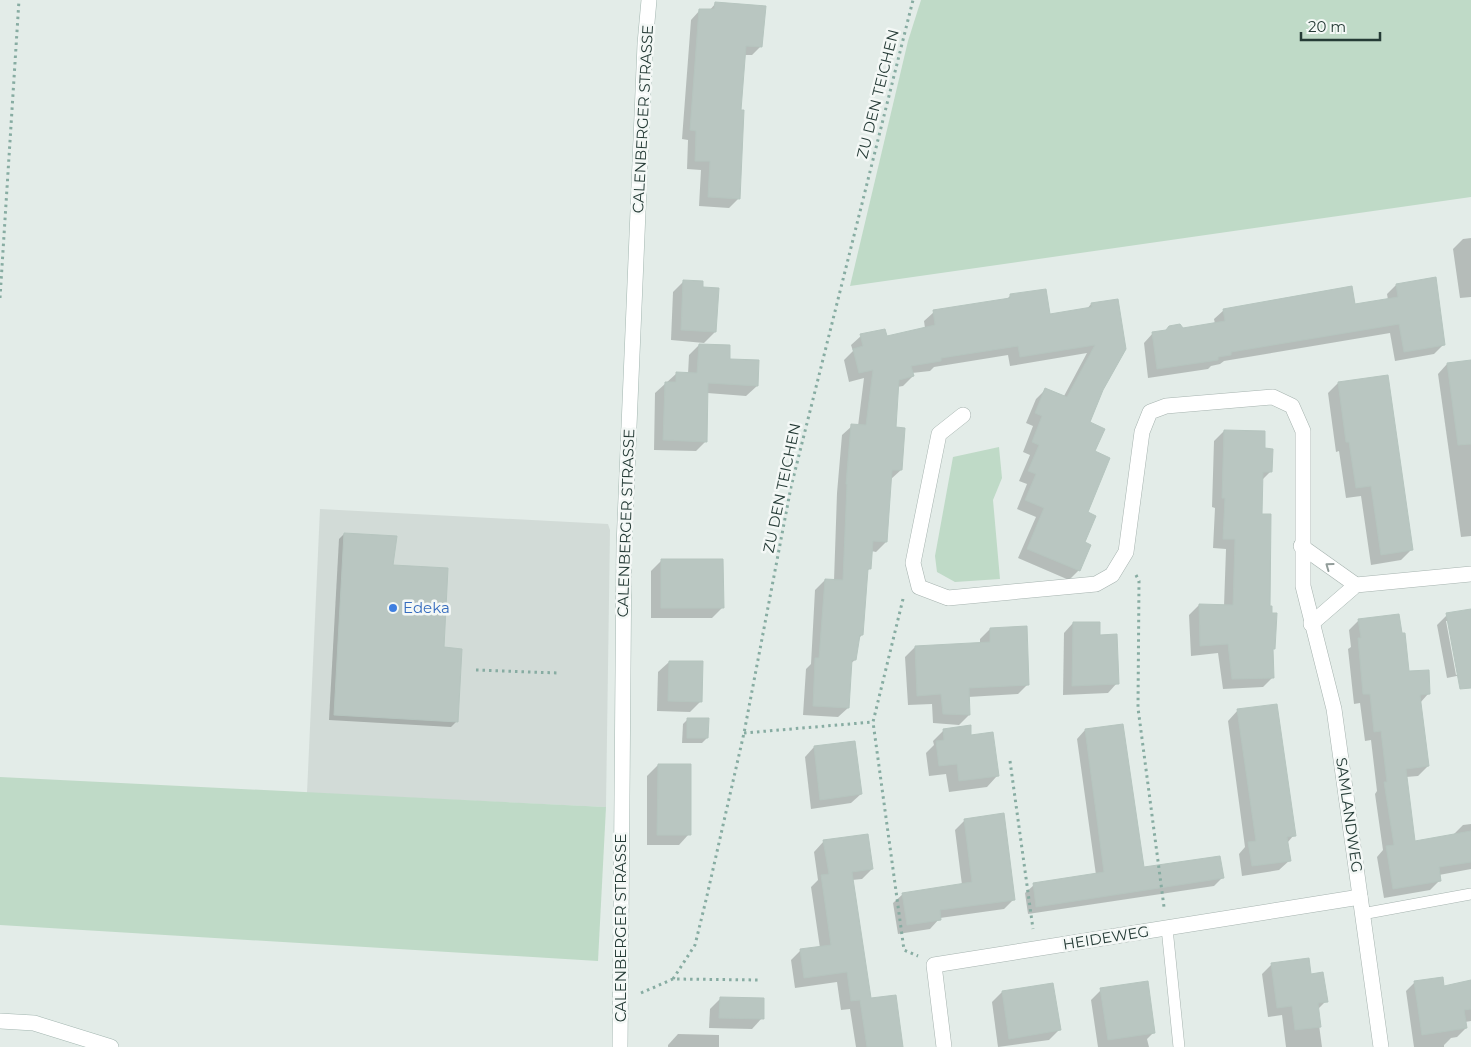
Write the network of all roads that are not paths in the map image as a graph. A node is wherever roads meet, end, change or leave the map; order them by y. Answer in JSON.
{"nodes":[{"id":1,"x":649,"y":0,"type":"edge"},
{"id":2,"x":963,"y":415,"type":"dead end"},
{"id":3,"x":1301,"y":546,"type":"junction"},
{"id":4,"x":1471,"y":574,"type":"edge"},
{"id":5,"x":1356,"y":585,"type":"junction"},
{"id":6,"x":1311,"y":624,"type":"junction"},
{"id":7,"x":1471,"y":894,"type":"edge"},
{"id":8,"x":1360,"y":897,"type":"junction"},
{"id":9,"x":1362,"y":914,"type":"junction"},
{"id":10,"x":1167,"y":928,"type":"junction"},
{"id":11,"x":0,"y":1020,"type":"edge"},
{"id":12,"x":111,"y":1047,"type":"edge"},
{"id":13,"x":620,"y":1047,"type":"edge"},
{"id":14,"x":944,"y":1047,"type":"edge"},
{"id":15,"x":1179,"y":1047,"type":"edge"},
{"id":16,"x":1380,"y":1047,"type":"edge"}],
"edges":[{"from":1,"to":13,"type":"street","name":"CALENBERGER STRASSE"},
{"from":2,"to":3,"type":"street","name":"SAMLANDWEG"},
{"from":5,"to":3,"type":"street","one_way":true},
{"from":3,"to":6,"type":"street","name":"SAMLANDWEG"},
{"from":4,"to":5,"type":"street"},
{"from":5,"to":6,"type":"street"},
{"from":6,"to":8,"type":"street","name":"SAMLANDWEG"},
{"from":7,"to":9,"type":"lane"},
{"from":8,"to":9,"type":"street","name":"SAMLANDWEG"},
{"from":8,"to":10,"type":"street","name":"HEIDEWEG"},
{"from":9,"to":16,"type":"street","name":"SAMLANDWEG"},
{"from":10,"to":14,"type":"street","name":"HEIDEWEG"},
{"from":10,"to":15,"type":"lane"},
{"from":11,"to":12,"type":"street"}]}
